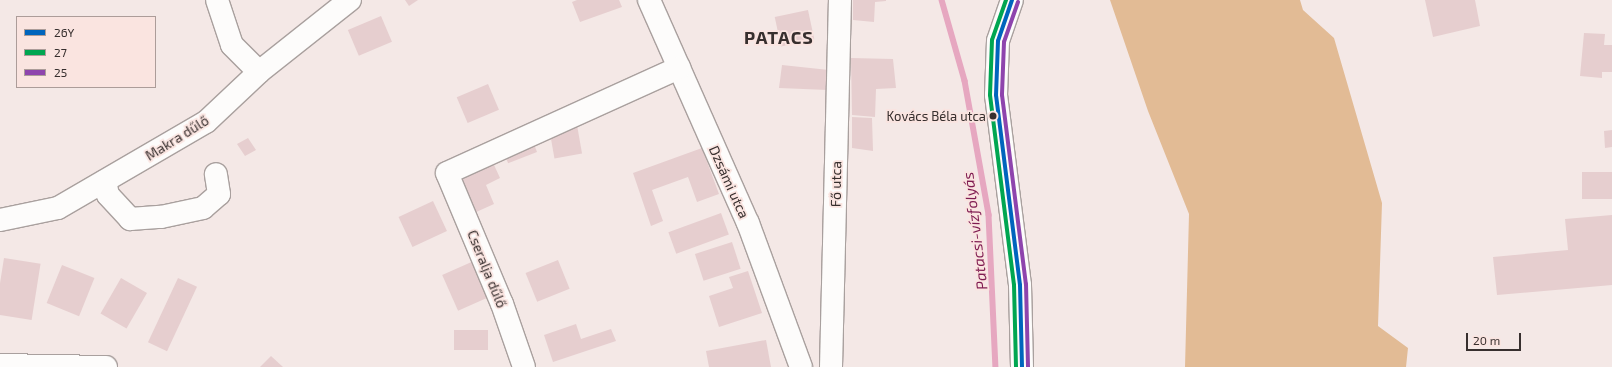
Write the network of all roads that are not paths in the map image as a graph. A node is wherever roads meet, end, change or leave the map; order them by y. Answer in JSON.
{"nodes":[{"id":1,"x":217,"y":0,"type":"edge"},
{"id":2,"x":350,"y":0,"type":"edge"},
{"id":3,"x":649,"y":0,"type":"edge"},
{"id":4,"x":840,"y":0,"type":"edge"},
{"id":5,"x":1012,"y":0,"type":"edge"},
{"id":6,"x":679,"y":68,"type":"junction"},
{"id":7,"x":259,"y":72,"type":"junction"},
{"id":8,"x":216,"y":174,"type":"dead end"},
{"id":9,"x":105,"y":180,"type":"junction"},
{"id":10,"x":0,"y":220,"type":"edge"},
{"id":11,"x":0,"y":364,"type":"edge"},
{"id":12,"x":106,"y":367,"type":"edge"},
{"id":13,"x":524,"y":367,"type":"edge"},
{"id":14,"x":801,"y":367,"type":"edge"},
{"id":15,"x":831,"y":367,"type":"edge"},
{"id":16,"x":1022,"y":367,"type":"edge"}],
"edges":[{"from":1,"to":7,"type":"street"},
{"from":2,"to":7,"type":"street","name":"Makra dűlő"},
{"from":3,"to":6,"type":"street","name":"Dzsámi utca"},
{"from":4,"to":15,"type":"street","name":"Fő utca"},
{"from":5,"to":16,"type":"street"},
{"from":6,"to":13,"type":"street","name":"Cseralja dűlő"},
{"from":6,"to":14,"type":"street","name":"Dzsámi utca"},
{"from":7,"to":9,"type":"street","name":"Makra dűlő"},
{"from":8,"to":9,"type":"street"},
{"from":9,"to":10,"type":"street","name":"Makra dűlő"},
{"from":11,"to":12,"type":"street"}]}
